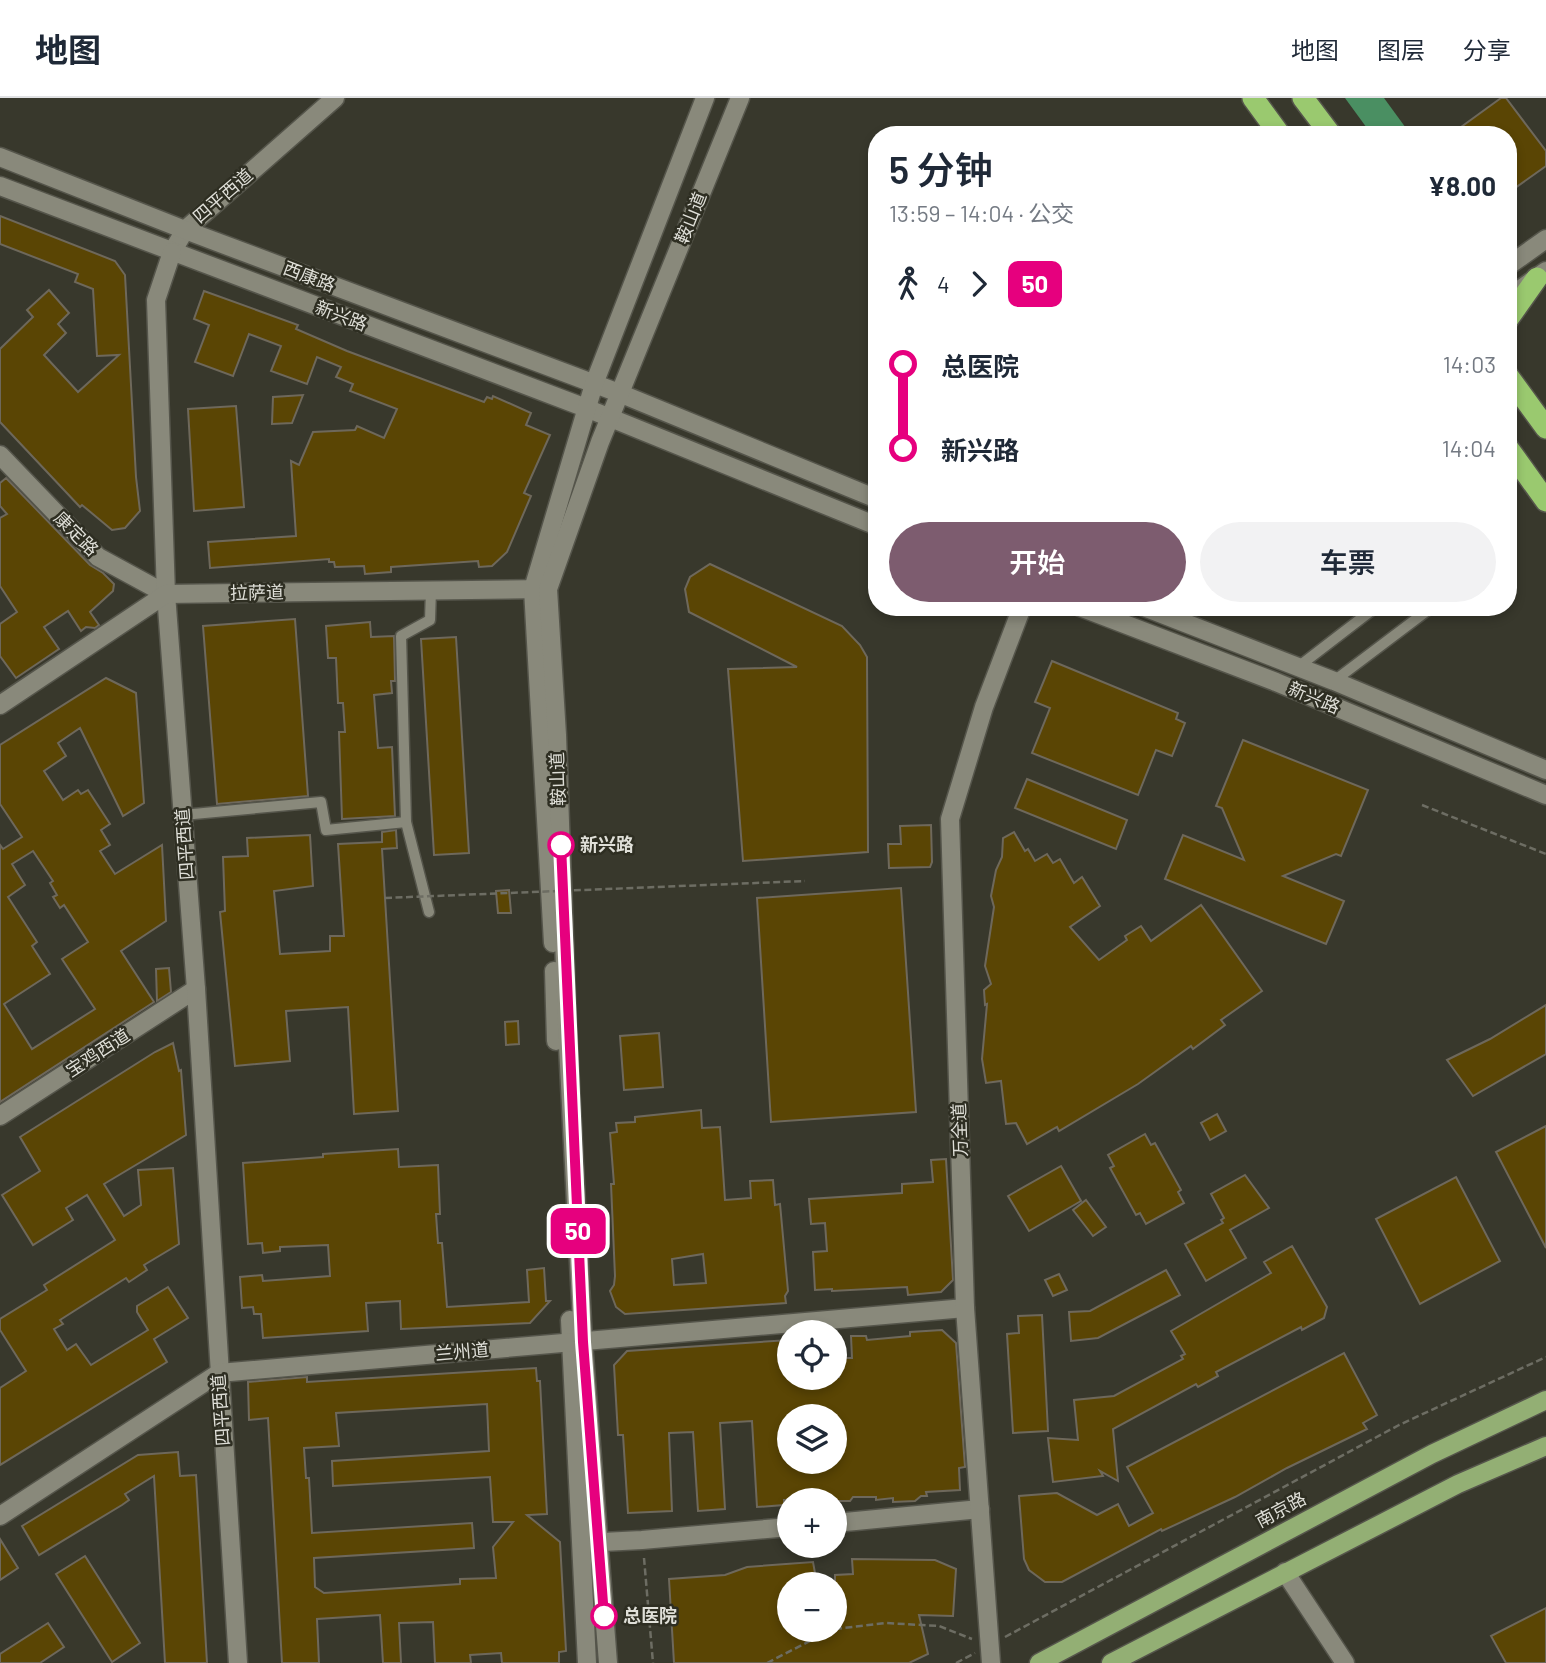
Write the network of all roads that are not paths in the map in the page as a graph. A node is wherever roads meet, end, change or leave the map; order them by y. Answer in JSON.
{"nodes":[{"id":1,"x":335,"y":98,"type":"edge"},
{"id":2,"x":705,"y":98,"type":"edge"},
{"id":3,"x":740,"y":98,"type":"edge"},
{"id":4,"x":1253,"y":98,"type":"edge"},
{"id":5,"x":1303,"y":98,"type":"edge"},
{"id":6,"x":1273,"y":126,"type":"edge"},
{"id":7,"x":1324,"y":126,"type":"edge"},
{"id":8,"x":0,"y":157,"type":"edge"},
{"id":9,"x":0,"y":186,"type":"edge"},
{"id":10,"x":184,"y":230,"type":"junction"},
{"id":11,"x":1546,"y":239,"type":"edge"},
{"id":12,"x":172,"y":253,"type":"junction"},
{"id":13,"x":1517,"y":261,"type":"edge"},
{"id":14,"x":1541,"y":275,"type":"edge"},
{"id":15,"x":1517,"y":292,"type":"edge"},
{"id":16,"x":1517,"y":306,"type":"edge"},
{"id":17,"x":594,"y":384,"type":"junction"},
{"id":18,"x":1517,"y":388,"type":"edge"},
{"id":19,"x":619,"y":393,"type":"junction"},
{"id":20,"x":586,"y":408,"type":"junction"},
{"id":21,"x":609,"y":418,"type":"junction"},
{"id":22,"x":1546,"y":428,"type":"edge"},
{"id":23,"x":0,"y":455,"type":"edge"},
{"id":24,"x":1517,"y":461,"type":"edge"},
{"id":25,"x":868,"y":495,"type":"edge"},
{"id":26,"x":1546,"y":501,"type":"edge"},
{"id":27,"x":868,"y":522,"type":"edge"},
{"id":28,"x":540,"y":589,"type":"junction"},
{"id":29,"x":431,"y":590,"type":"junction"},
{"id":30,"x":166,"y":594,"type":"junction"},
{"id":31,"x":1019,"y":616,"type":"edge"},
{"id":32,"x":1104,"y":616,"type":"edge"},
{"id":33,"x":1167,"y":616,"type":"edge"},
{"id":34,"x":1364,"y":616,"type":"edge"},
{"id":35,"x":1420,"y":616,"type":"edge"},
{"id":36,"x":1298,"y":667,"type":"junction"},
{"id":37,"x":1334,"y":681,"type":"junction"},
{"id":38,"x":0,"y":705,"type":"edge"},
{"id":39,"x":1546,"y":770,"type":"edge"},
{"id":40,"x":1546,"y":795,"type":"edge"},
{"id":41,"x":183,"y":816,"type":"junction"},
{"id":42,"x":405,"y":822,"type":"junction"},
{"id":43,"x":429,"y":912,"type":"dead end"},
{"id":44,"x":196,"y":989,"type":"junction"},
{"id":45,"x":0,"y":1116,"type":"edge"},
{"id":46,"x":965,"y":1308,"type":"junction"},
{"id":47,"x":577,"y":1342,"type":"junction"},
{"id":48,"x":219,"y":1373,"type":"junction"},
{"id":49,"x":1546,"y":1400,"type":"edge"},
{"id":50,"x":1546,"y":1446,"type":"edge"},
{"id":51,"x":980,"y":1509,"type":"junction"},
{"id":52,"x":0,"y":1516,"type":"edge"},
{"id":53,"x":847,"y":1522,"type":"edge"},
{"id":54,"x":777,"y":1528,"type":"edge"},
{"id":55,"x":590,"y":1543,"type":"junction"},
{"id":56,"x":1285,"y":1572,"type":"junction"},
{"id":57,"x":990,"y":1655,"type":"edge"},
{"id":58,"x":238,"y":1663,"type":"edge"},
{"id":59,"x":587,"y":1663,"type":"edge"},
{"id":60,"x":608,"y":1663,"type":"edge"},
{"id":61,"x":1039,"y":1663,"type":"edge"},
{"id":62,"x":1111,"y":1663,"type":"edge"},
{"id":63,"x":1345,"y":1663,"type":"edge"}],
"edges":[{"from":1,"to":10,"type":"street","name":"四平西道"},
{"from":2,"to":17,"type":"street","name":"鞍山道"},
{"from":3,"to":19,"type":"street","name":"鞍山道"},
{"from":4,"to":6,"type":"highway"},
{"from":5,"to":7,"type":"highway"},
{"from":8,"to":10,"type":"street","name":"西康路"},
{"from":9,"to":12,"type":"street","name":"新兴路"},
{"from":10,"to":12,"type":"street","name":"四平西道"},
{"from":10,"to":17,"type":"street","name":"西康路"},
{"from":11,"to":13,"type":"street"},
{"from":12,"to":20,"type":"street","name":"新兴路"},
{"from":12,"to":30,"type":"street","name":"四平西道"},
{"from":14,"to":15,"type":"street"},
{"from":14,"to":16,"type":"highway"},
{"from":17,"to":19,"type":"street","name":"西康路"},
{"from":17,"to":20,"type":"street","name":"鞍山道"},
{"from":18,"to":22,"type":"highway"},
{"from":19,"to":21,"type":"street","name":"鞍山道"},
{"from":19,"to":25,"type":"street","name":"西康路"},
{"from":20,"to":21,"type":"street","name":"新兴路"},
{"from":20,"to":28,"type":"street","name":"鞍山道"},
{"from":21,"to":27,"type":"street","name":"新兴路"},
{"from":21,"to":28,"type":"street","name":"鞍山道"},
{"from":23,"to":30,"type":"street","name":"康定路"},
{"from":24,"to":26,"type":"highway"},
{"from":28,"to":29,"type":"street","name":"拉萨道"},
{"from":28,"to":47,"type":"street","name":"鞍山道"},
{"from":29,"to":30,"type":"street","name":"拉萨道"},
{"from":29,"to":42,"type":"lane"},
{"from":30,"to":38,"type":"street"},
{"from":30,"to":41,"type":"street","name":"四平西道"},
{"from":31,"to":46,"type":"street","name":"万全道"},
{"from":32,"to":40,"type":"street","name":"新兴路"},
{"from":33,"to":36,"type":"street"},
{"from":34,"to":36,"type":"lane"},
{"from":35,"to":37,"type":"lane"},
{"from":36,"to":37,"type":"street"},
{"from":37,"to":39,"type":"street"},
{"from":41,"to":42,"type":"lane"},
{"from":41,"to":44,"type":"street","name":"四平西道"},
{"from":42,"to":43,"type":"lane"},
{"from":44,"to":45,"type":"street","name":"宝鸡西道"},
{"from":44,"to":48,"type":"street","name":"四平西道"},
{"from":46,"to":47,"type":"street","name":"兰州道"},
{"from":46,"to":51,"type":"street","name":"万全道"},
{"from":47,"to":48,"type":"street","name":"兰州道"},
{"from":47,"to":55,"type":"street","name":"鞍山道"},
{"from":48,"to":52,"type":"street","name":"兰州道"},
{"from":48,"to":58,"type":"street","name":"四平西道"},
{"from":49,"to":61,"type":"main road","name":"南京路"},
{"from":50,"to":56,"type":"main road"},
{"from":51,"to":53,"type":"street"},
{"from":51,"to":57,"type":"street","name":"万全道"},
{"from":54,"to":55,"type":"street"},
{"from":55,"to":59,"type":"street","name":"鞍山道"},
{"from":55,"to":60,"type":"street","name":"鞍山道"},
{"from":56,"to":62,"type":"main road"},
{"from":56,"to":63,"type":"street"}]}
